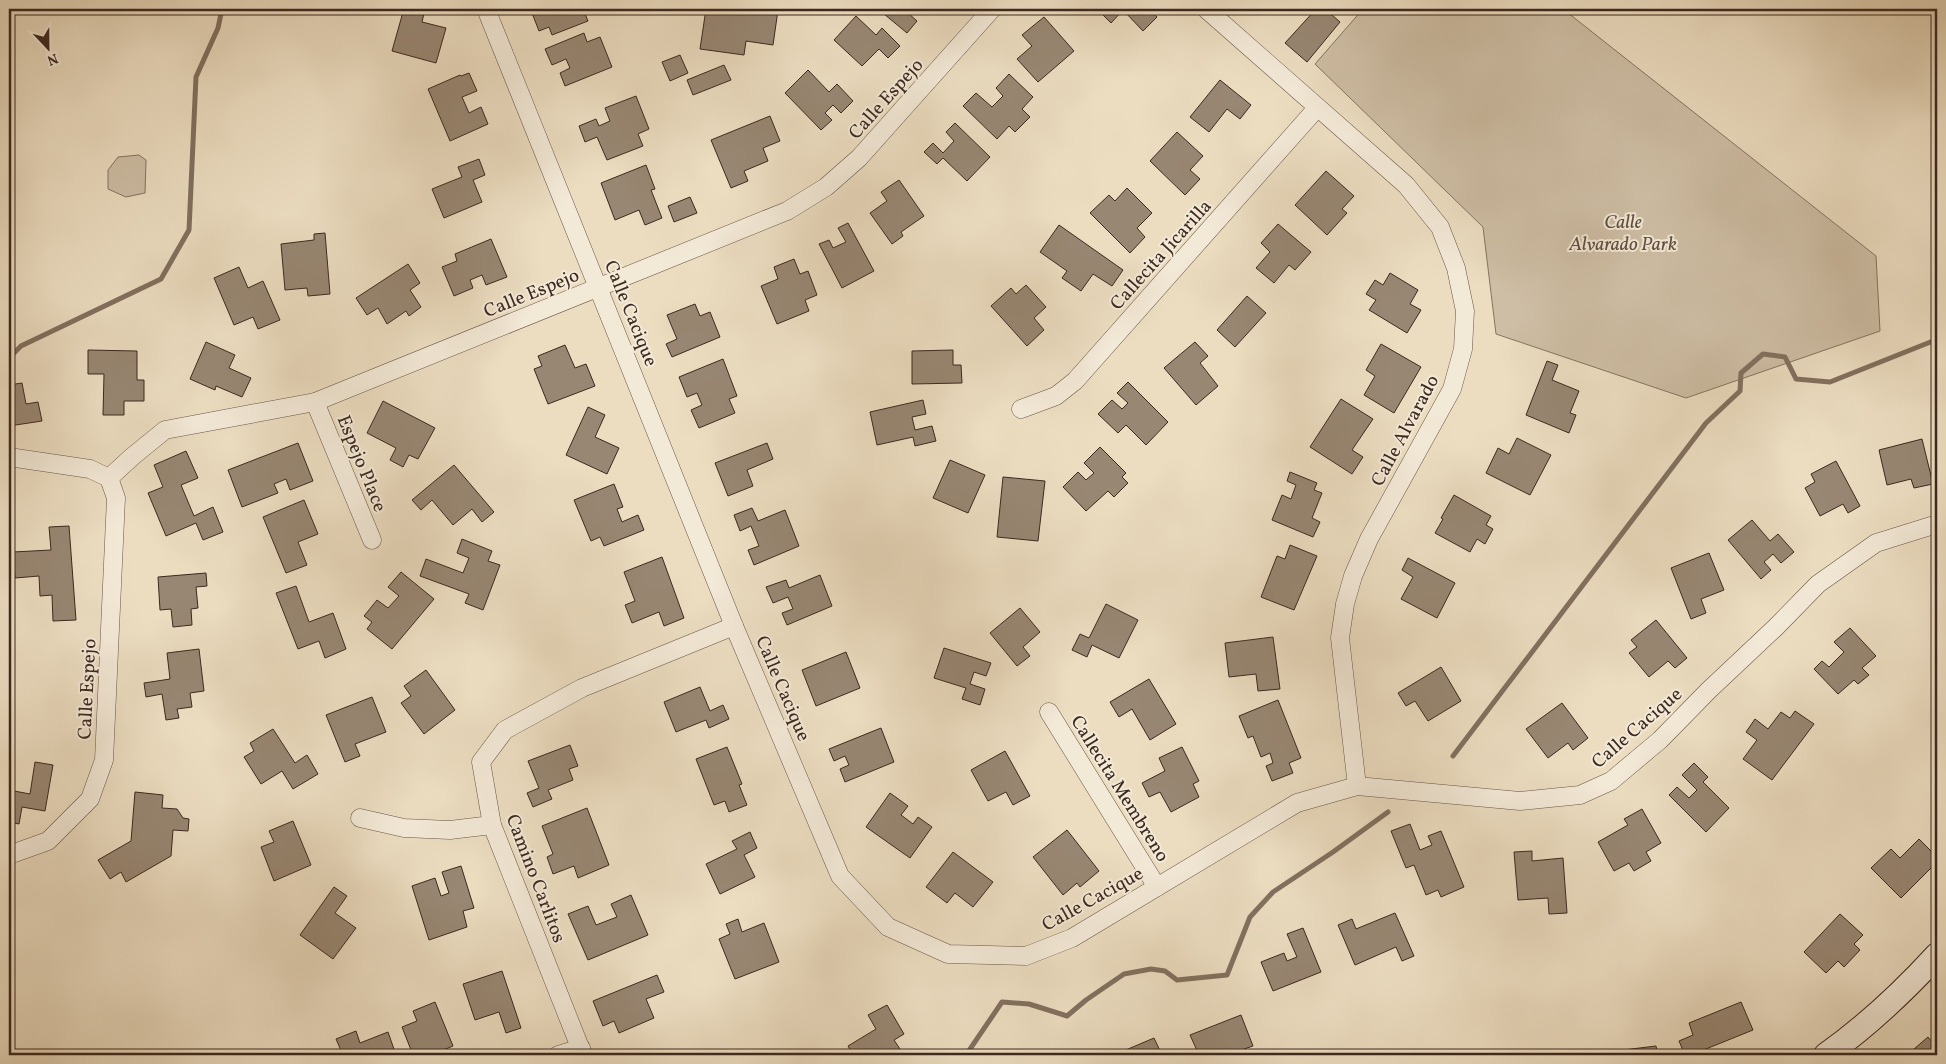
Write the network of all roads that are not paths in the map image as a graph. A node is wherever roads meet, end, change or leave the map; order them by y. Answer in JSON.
{"nodes":[{"id":1,"x":486,"y":9,"type":"edge"},
{"id":2,"x":992,"y":9,"type":"edge"},
{"id":3,"x":1206,"y":9,"type":"edge"},
{"id":4,"x":1317,"y":108,"type":"junction"},
{"id":5,"x":599,"y":288,"type":"junction"},
{"id":6,"x":315,"y":402,"type":"junction"},
{"id":7,"x":1021,"y":409,"type":"dead end"},
{"id":8,"x":9,"y":457,"type":"edge"},
{"id":9,"x":109,"y":478,"type":"junction"},
{"id":10,"x":1937,"y":524,"type":"edge"},
{"id":11,"x":372,"y":540,"type":"dead end"},
{"id":12,"x":734,"y":626,"type":"junction"},
{"id":13,"x":1049,"y":712,"type":"dead end"},
{"id":14,"x":1357,"y":786,"type":"junction"},
{"id":15,"x":360,"y":818,"type":"dead end"},
{"id":16,"x":492,"y":825,"type":"junction"},
{"id":17,"x":9,"y":855,"type":"edge"},
{"id":18,"x":1157,"y":887,"type":"junction"},
{"id":19,"x":1934,"y":965,"type":"edge"},
{"id":20,"x":582,"y":1052,"type":"edge"},
{"id":21,"x":558,"y":1055,"type":"edge"},
{"id":22,"x":1826,"y":1055,"type":"edge"}],
"edges":[{"from":1,"to":5,"type":"street","name":"Calle Cacique"},
{"from":2,"to":5,"type":"street","name":"Calle Espejo"},
{"from":3,"to":4,"type":"street","name":"Calle Alvarado"},
{"from":4,"to":7,"type":"street","name":"Callecita Jicarilla"},
{"from":4,"to":14,"type":"street","name":"Calle Alvarado"},
{"from":5,"to":6,"type":"street","name":"Calle Espejo"},
{"from":5,"to":12,"type":"street","name":"Calle Cacique"},
{"from":6,"to":9,"type":"street","name":"Calle Espejo"},
{"from":6,"to":11,"type":"street","name":"Espejo Place"},
{"from":8,"to":9,"type":"street"},
{"from":9,"to":17,"type":"street","name":"Calle Espejo"},
{"from":10,"to":14,"type":"street","name":"Calle Cacique"},
{"from":12,"to":16,"type":"street","name":"Camino Carlitos"},
{"from":12,"to":18,"type":"street","name":"Calle Cacique"},
{"from":13,"to":18,"type":"street","name":"Callecita Membreno"},
{"from":14,"to":18,"type":"street","name":"Calle Cacique"},
{"from":15,"to":16,"type":"street"},
{"from":16,"to":20,"type":"street","name":"Camino Carlitos"},
{"from":19,"to":22,"type":"street"},
{"from":20,"to":21,"type":"street"}]}
